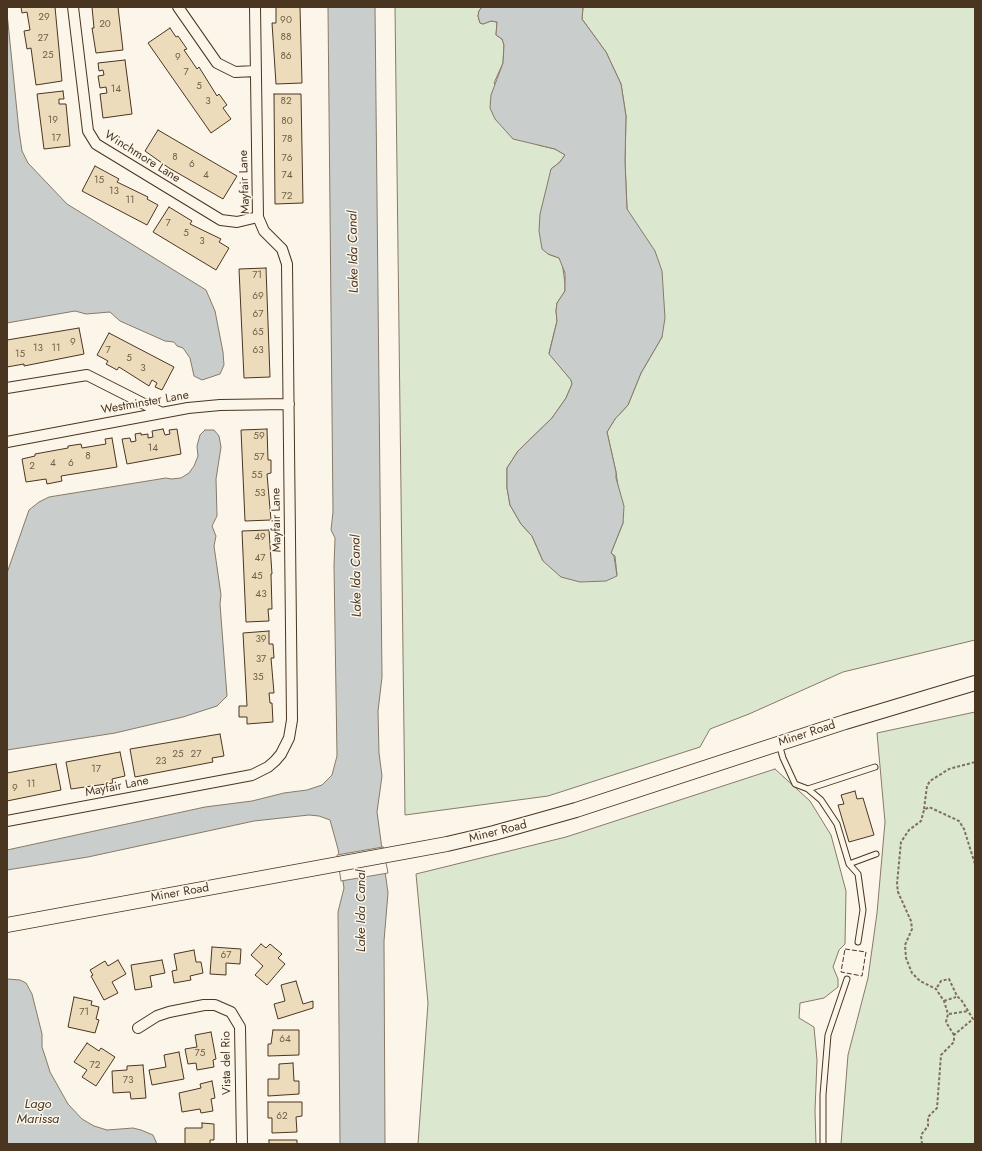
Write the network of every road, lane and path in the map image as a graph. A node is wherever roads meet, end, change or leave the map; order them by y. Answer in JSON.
{"nodes":[{"id":1,"x":73,"y":7,"type":"edge"},
{"id":2,"x":178,"y":7,"type":"edge"},
{"id":3,"x":255,"y":7,"type":"edge"},
{"id":4,"x":256,"y":72,"type":"junction"},
{"id":5,"x":258,"y":217,"type":"junction"},
{"id":6,"x":7,"y":388,"type":"edge"},
{"id":7,"x":289,"y":404,"type":"junction"},
{"id":8,"x":162,"y":413,"type":"junction"},
{"id":9,"x":7,"y":442,"type":"edge"},
{"id":10,"x":975,"y":683,"type":"edge"},
{"id":11,"x":779,"y":743,"type":"junction"},
{"id":12,"x":975,"y":762,"type":"edge"},
{"id":13,"x":875,"y":767,"type":"dead end"},
{"id":14,"x":808,"y":789,"type":"junction"},
{"id":15,"x":924,"y":810,"type":"junction"},
{"id":16,"x":7,"y":821,"type":"edge"},
{"id":17,"x":876,"y":854,"type":"dead end"},
{"id":18,"x":849,"y":864,"type":"junction"},
{"id":19,"x":975,"y":864,"type":"edge"},
{"id":20,"x":7,"y":925,"type":"edge"},
{"id":21,"x":858,"y":942,"type":"dead end"},
{"id":22,"x":847,"y":979,"type":"dead end"},
{"id":23,"x":936,"y":989,"type":"junction"},
{"id":24,"x":957,"y":996,"type":"junction"},
{"id":25,"x":944,"y":1001,"type":"junction"},
{"id":26,"x":968,"y":1011,"type":"junction"},
{"id":27,"x":948,"y":1014,"type":"junction"},
{"id":28,"x":974,"y":1019,"type":"edge"},
{"id":29,"x":138,"y":1028,"type":"dead end"},
{"id":30,"x":954,"y":1035,"type":"junction"},
{"id":31,"x":242,"y":1144,"type":"edge"},
{"id":32,"x":823,"y":1144,"type":"edge"},
{"id":33,"x":922,"y":1144,"type":"edge"}],
"edges":[{"from":1,"to":5,"type":"street","name":"Winchmore Lane"},
{"from":2,"to":4,"type":"street"},
{"from":3,"to":4,"type":"street","name":"Mayfair Lane"},
{"from":4,"to":5,"type":"street","name":"Mayfair Lane"},
{"from":5,"to":7,"type":"street","name":"Mayfair Lane"},
{"from":6,"to":8,"type":"street"},
{"from":7,"to":8,"type":"street","name":"Westminster Lane"},
{"from":7,"to":16,"type":"street","name":"Mayfair Lane"},
{"from":8,"to":9,"type":"street","name":"Westminster Lane"},
{"from":10,"to":11,"type":"street","name":"Miner Road"},
{"from":11,"to":14,"type":"lane"},
{"from":11,"to":20,"type":"street","name":"Miner Road"},
{"from":12,"to":15,"type":"path"},
{"from":13,"to":14,"type":"lane"},
{"from":14,"to":18,"type":"lane"},
{"from":15,"to":19,"type":"path"},
{"from":15,"to":23,"type":"path"},
{"from":17,"to":18,"type":"lane"},
{"from":18,"to":21,"type":"lane"},
{"from":22,"to":32,"type":"lane"},
{"from":23,"to":24,"type":"path"},
{"from":23,"to":25,"type":"path"},
{"from":24,"to":25,"type":"path"},
{"from":24,"to":26,"type":"path"},
{"from":25,"to":27,"type":"path"},
{"from":26,"to":27,"type":"path"},
{"from":26,"to":28,"type":"path"},
{"from":27,"to":30,"type":"path"},
{"from":28,"to":30,"type":"path"},
{"from":29,"to":31,"type":"street","name":"Vista del Rio"},
{"from":30,"to":33,"type":"path"}]}
